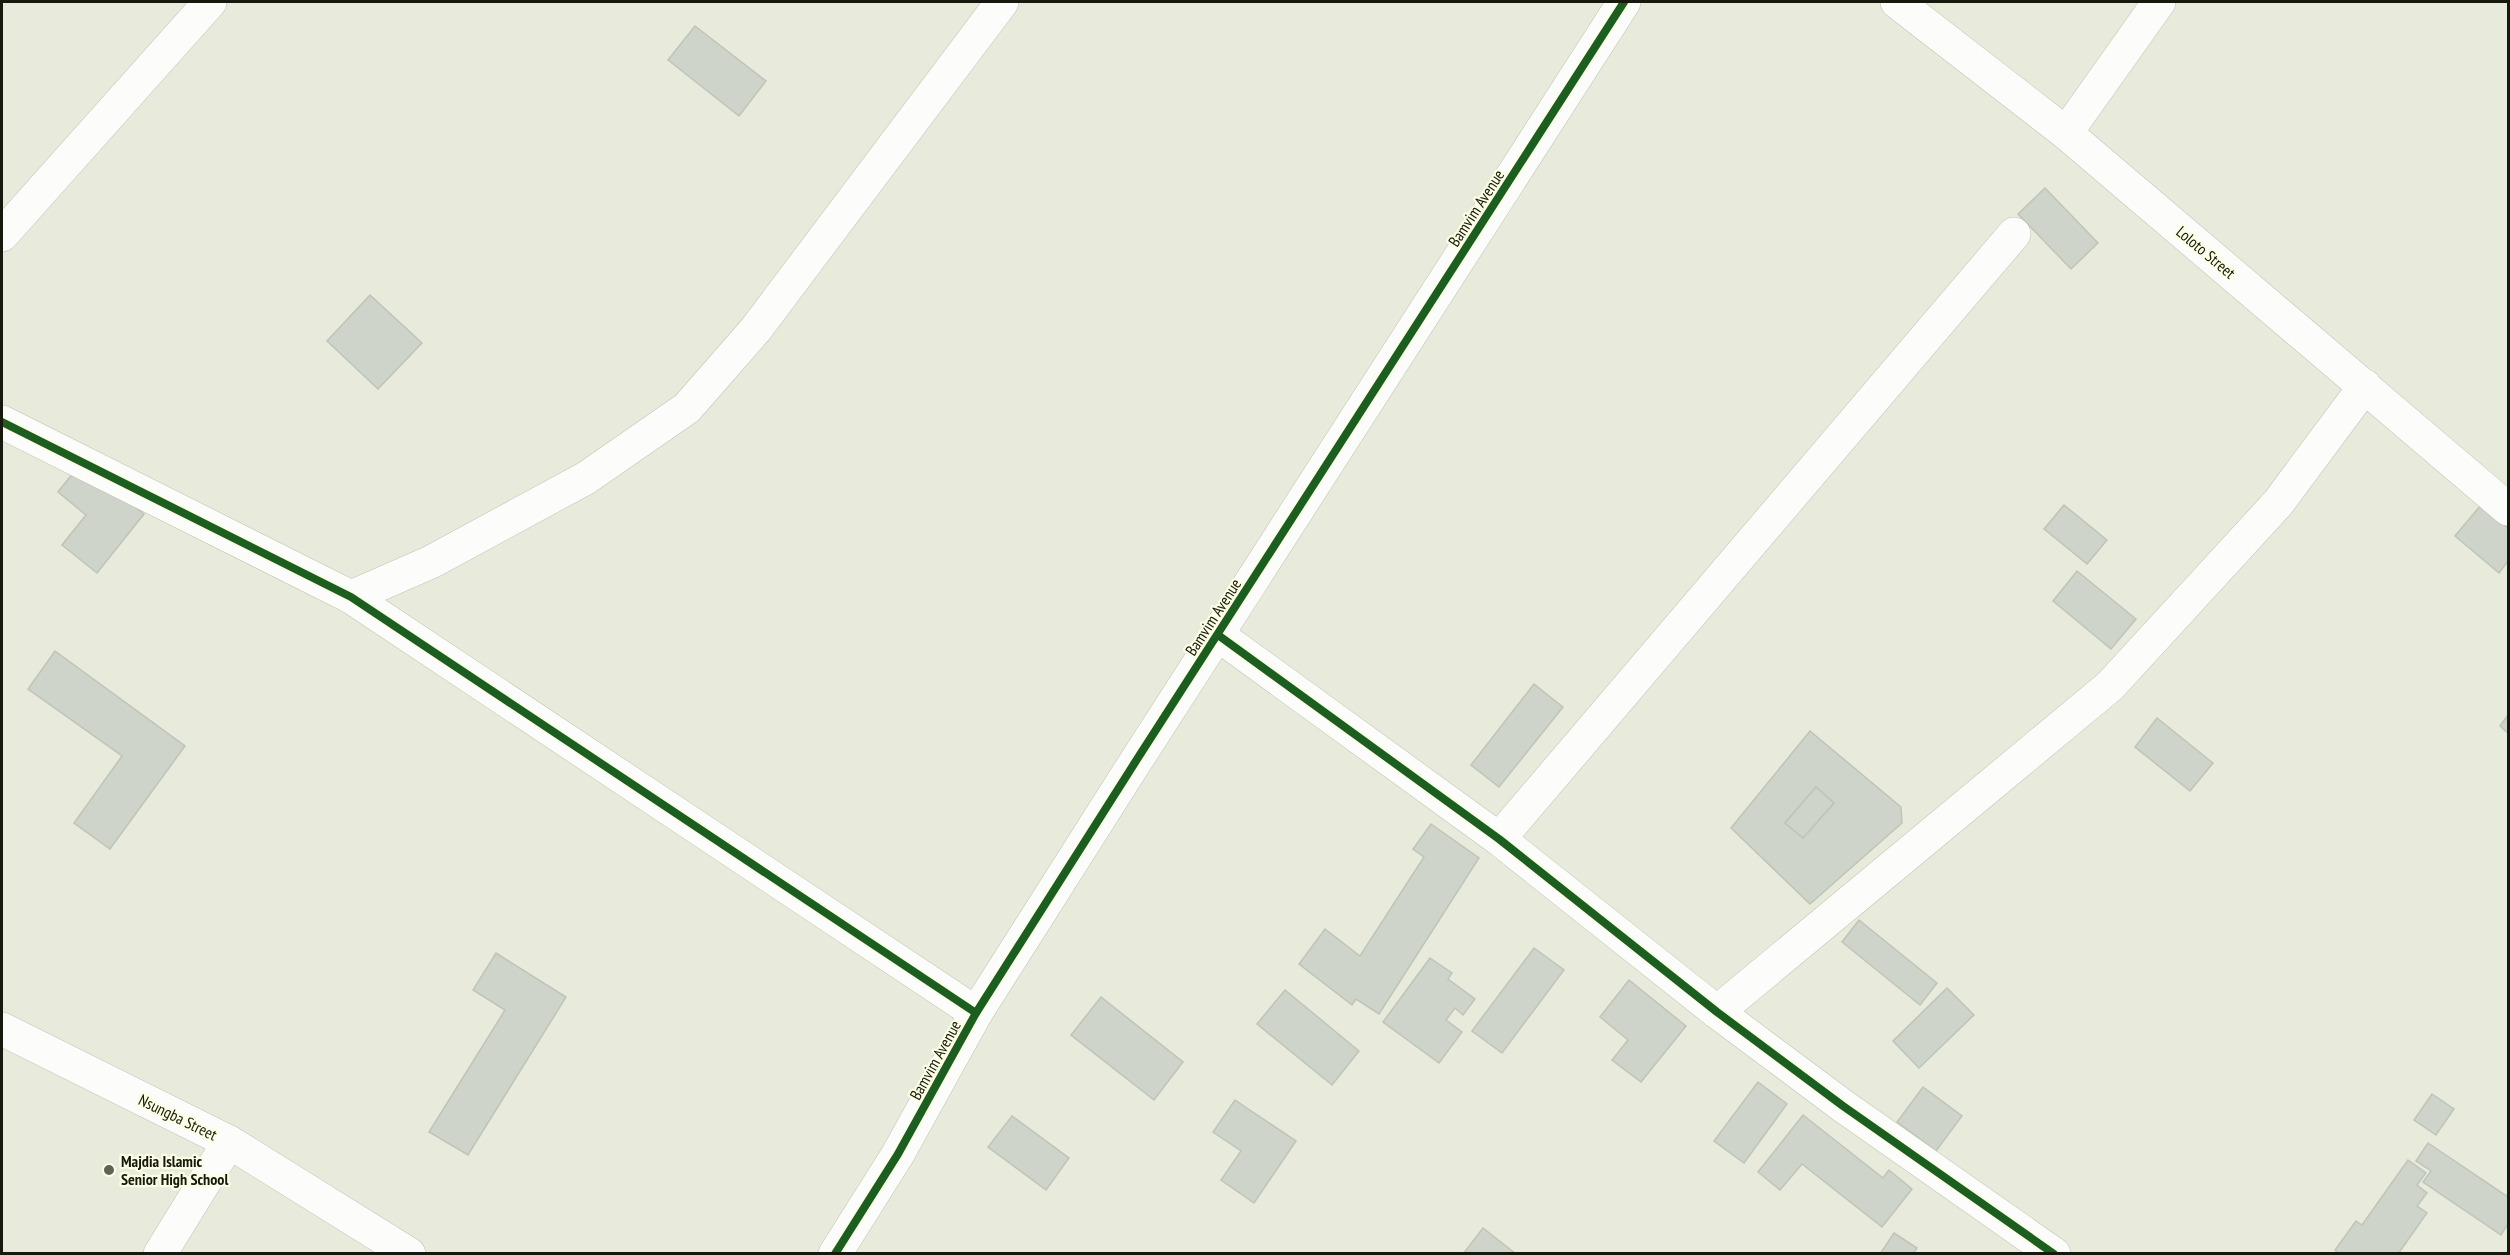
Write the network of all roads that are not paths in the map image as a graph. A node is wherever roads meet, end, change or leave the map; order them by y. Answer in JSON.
{"nodes":[{"id":1,"x":210,"y":2,"type":"edge"},
{"id":2,"x":1002,"y":2,"type":"edge"},
{"id":3,"x":1624,"y":2,"type":"edge"},
{"id":4,"x":1898,"y":2,"type":"edge"},
{"id":5,"x":2159,"y":2,"type":"edge"},
{"id":6,"x":2066,"y":133,"type":"junction"},
{"id":7,"x":2013,"y":234,"type":"dead end"},
{"id":8,"x":2,"y":235,"type":"edge"},
{"id":9,"x":2366,"y":386,"type":"junction"},
{"id":10,"x":2,"y":422,"type":"edge"},
{"id":11,"x":2508,"y":509,"type":"edge"},
{"id":12,"x":351,"y":597,"type":"junction"},
{"id":13,"x":1218,"y":635,"type":"junction"},
{"id":14,"x":1499,"y":839,"type":"junction"},
{"id":15,"x":1717,"y":1012,"type":"junction"},
{"id":16,"x":976,"y":1013,"type":"junction"},
{"id":17,"x":2,"y":1029,"type":"edge"},
{"id":18,"x":229,"y":1142,"type":"junction"},
{"id":19,"x":160,"y":1254,"type":"edge"},
{"id":20,"x":409,"y":1254,"type":"edge"},
{"id":21,"x":835,"y":1254,"type":"edge"},
{"id":22,"x":2054,"y":1254,"type":"edge"}],
"edges":[{"from":1,"to":8,"type":"street"},
{"from":2,"to":12,"type":"street"},
{"from":3,"to":13,"type":"street","name":"Bamvim Avenue"},
{"from":4,"to":6,"type":"street","name":"Loloto Street"},
{"from":5,"to":6,"type":"street"},
{"from":6,"to":9,"type":"street","name":"Loloto Street"},
{"from":7,"to":14,"type":"street"},
{"from":9,"to":11,"type":"street","name":"Loloto Street"},
{"from":9,"to":15,"type":"street"},
{"from":10,"to":12,"type":"street"},
{"from":12,"to":16,"type":"street"},
{"from":13,"to":14,"type":"street"},
{"from":13,"to":16,"type":"street","name":"Bamvim Avenue"},
{"from":14,"to":15,"type":"street"},
{"from":15,"to":22,"type":"street"},
{"from":16,"to":21,"type":"street","name":"Bamvim Avenue"},
{"from":17,"to":18,"type":"street","name":"Nsungba Street"},
{"from":18,"to":19,"type":"street"},
{"from":18,"to":20,"type":"street","name":"Nsungba Street"}]}
